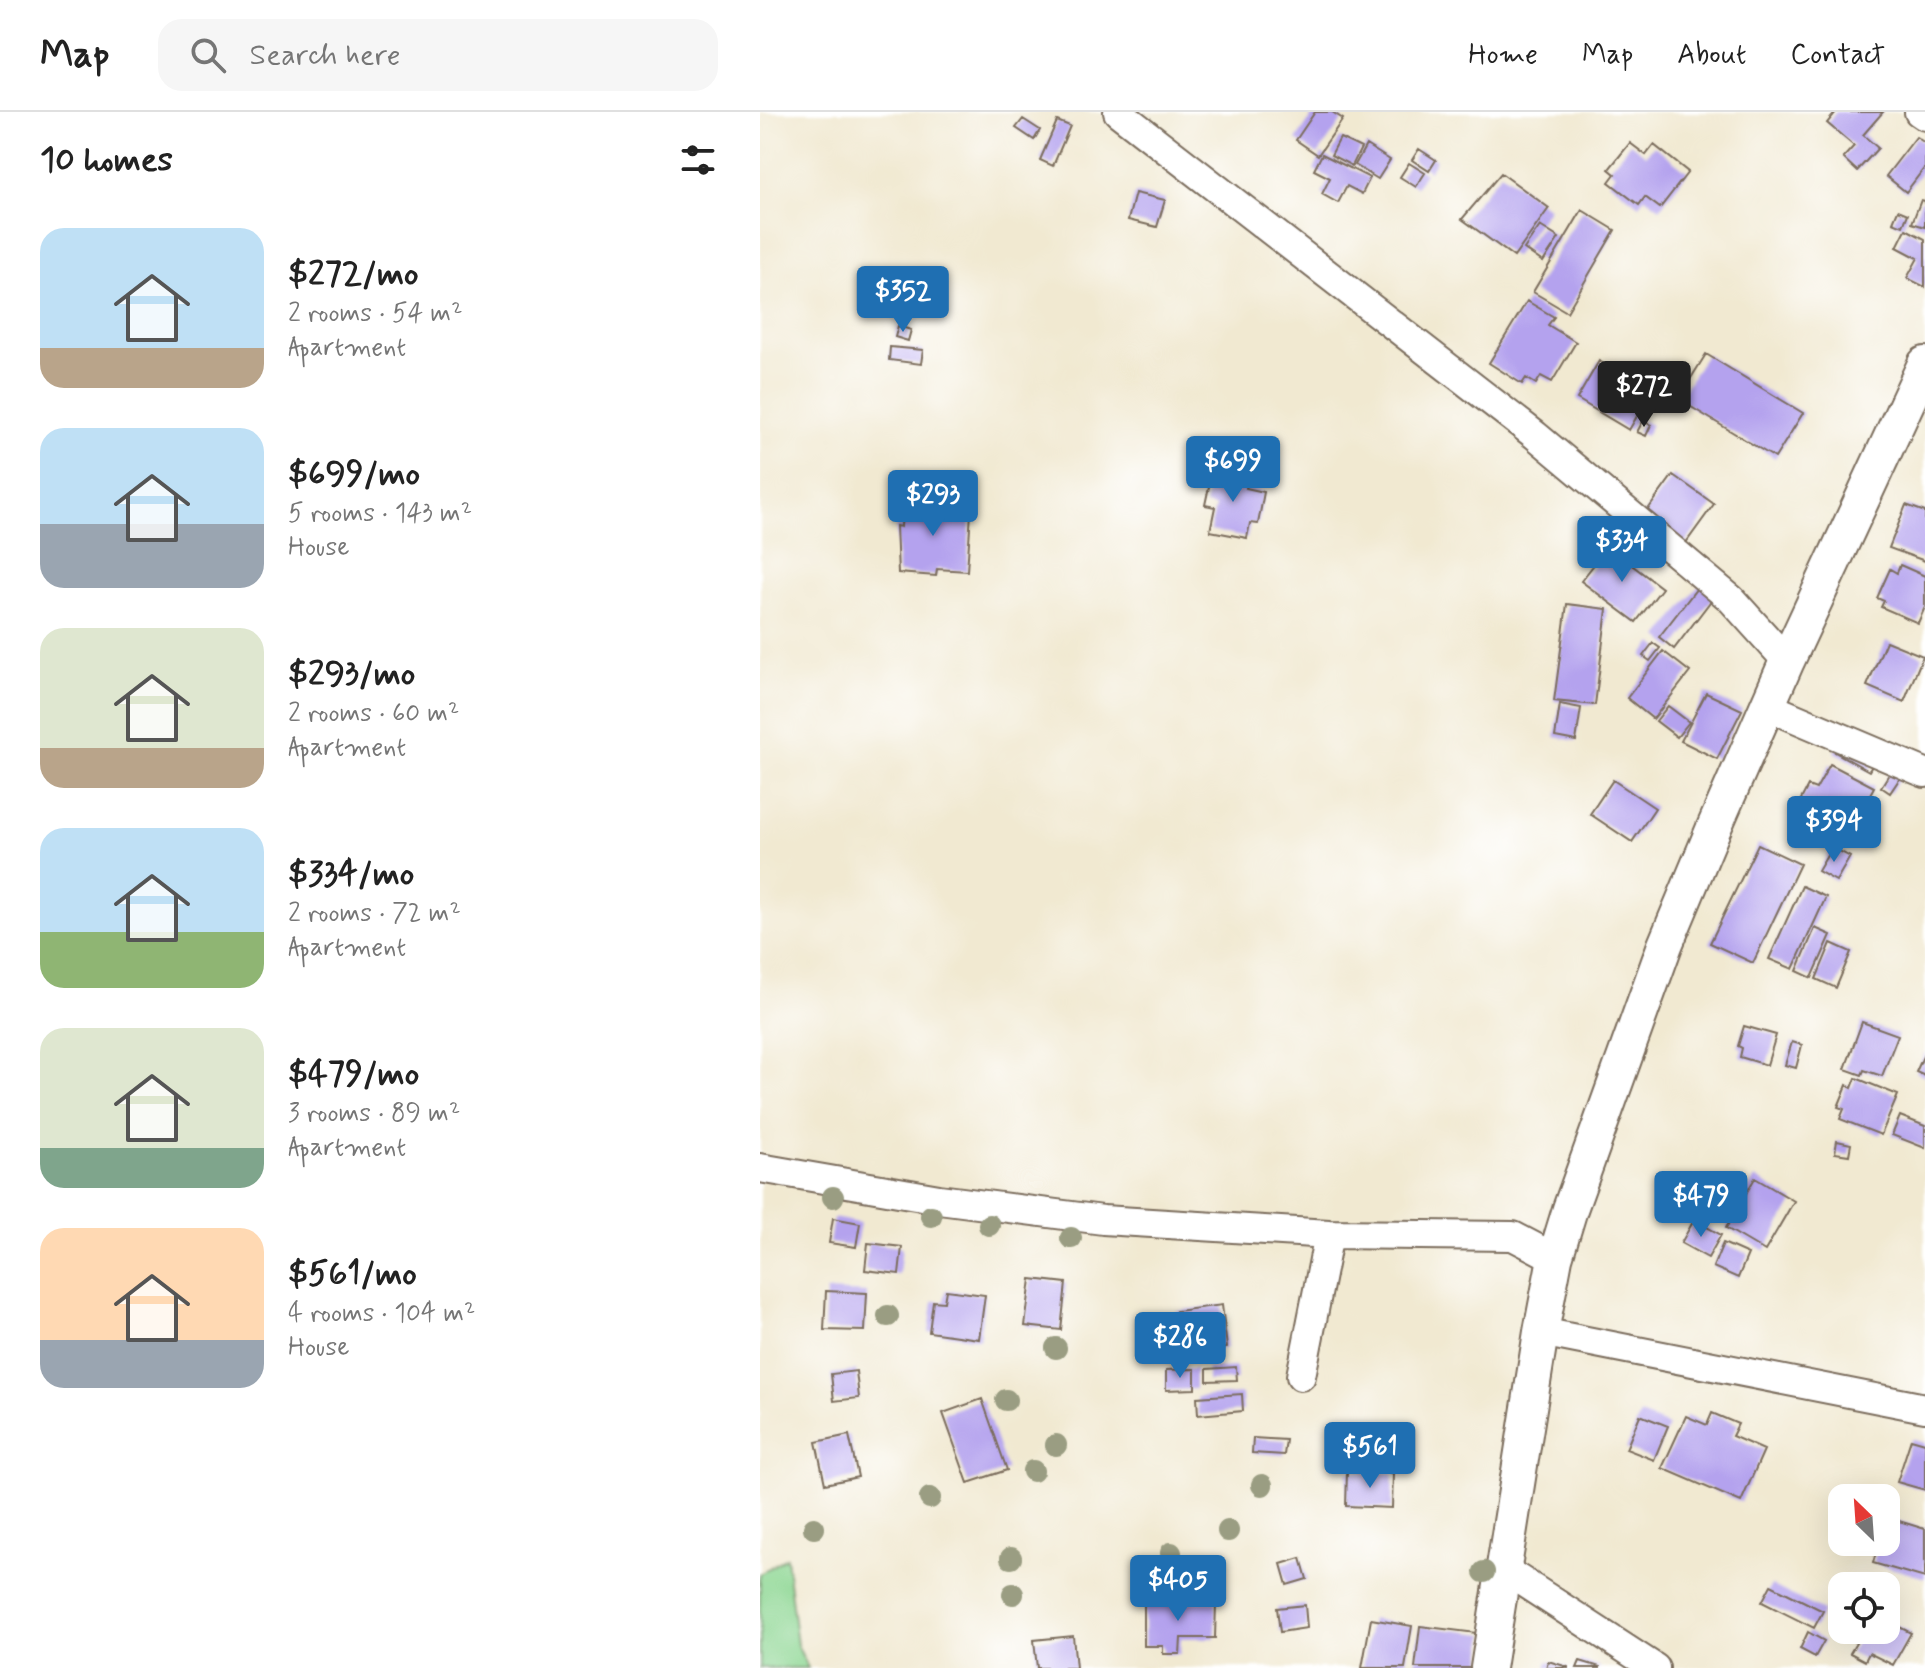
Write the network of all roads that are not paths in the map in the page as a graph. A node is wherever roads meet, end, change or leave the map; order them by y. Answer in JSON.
{"nodes":[{"id":1,"x":1118,"y":112,"type":"edge"},
{"id":2,"x":1919,"y":112,"type":"edge"},
{"id":3,"x":1925,"y":116,"type":"edge"},
{"id":4,"x":1925,"y":364,"type":"edge"},
{"id":5,"x":1787,"y":661,"type":"junction"},
{"id":6,"x":1769,"y":707,"type":"junction"},
{"id":7,"x":1925,"y":773,"type":"edge"},
{"id":8,"x":760,"y":1168,"type":"edge"},
{"id":9,"x":1329,"y":1234,"type":"junction"},
{"id":10,"x":1555,"y":1258,"type":"junction"},
{"id":11,"x":1541,"y":1332,"type":"junction"},
{"id":12,"x":1301,"y":1376,"type":"dead end"},
{"id":13,"x":1925,"y":1408,"type":"edge"},
{"id":14,"x":1503,"y":1569,"type":"junction"},
{"id":15,"x":1488,"y":1668,"type":"edge"},
{"id":16,"x":1655,"y":1668,"type":"edge"}],
"edges":[{"from":1,"to":5,"type":"street"},
{"from":2,"to":3,"type":"street"},
{"from":4,"to":5,"type":"street"},
{"from":5,"to":6,"type":"street"},
{"from":6,"to":7,"type":"street"},
{"from":6,"to":10,"type":"street"},
{"from":8,"to":9,"type":"street"},
{"from":9,"to":10,"type":"street"},
{"from":9,"to":12,"type":"street"},
{"from":10,"to":11,"type":"street"},
{"from":11,"to":13,"type":"street"},
{"from":11,"to":14,"type":"street"},
{"from":14,"to":15,"type":"street"},
{"from":14,"to":16,"type":"street"}]}
